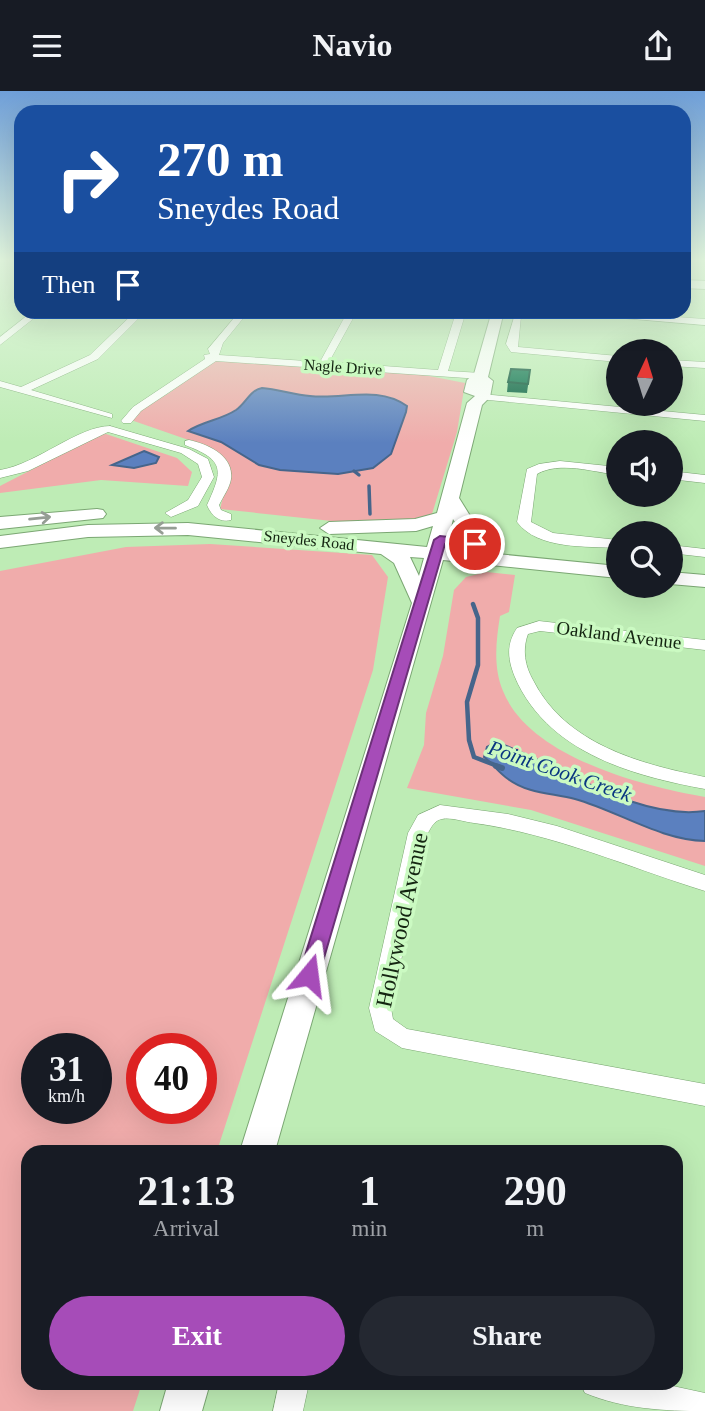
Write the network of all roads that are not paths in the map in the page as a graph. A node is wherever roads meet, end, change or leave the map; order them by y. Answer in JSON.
{"nodes":[{"id":1,"x":27,"y":321,"type":"edge"},
{"id":2,"x":132,"y":321,"type":"edge"},
{"id":3,"x":238,"y":321,"type":"edge"},
{"id":4,"x":348,"y":321,"type":"edge"},
{"id":5,"x":458,"y":321,"type":"edge"},
{"id":6,"x":496,"y":321,"type":"edge"},
{"id":7,"x":516,"y":321,"type":"edge"},
{"id":8,"x":685,"y":321,"type":"edge"},
{"id":9,"x":705,"y":322,"type":"edge"},
{"id":10,"x":0,"y":342,"type":"edge"},
{"id":11,"x":212,"y":357,"type":"junction"},
{"id":12,"x":606,"y":358,"type":"edge"},
{"id":13,"x":683,"y":364,"type":"edge"},
{"id":14,"x":323,"y":365,"type":"junction"},
{"id":15,"x":705,"y":365,"type":"edge"},
{"id":16,"x":441,"y":375,"type":"junction"},
{"id":17,"x":481,"y":379,"type":"junction"},
{"id":18,"x":0,"y":384,"type":"edge"},
{"id":19,"x":20,"y":391,"type":"junction"},
{"id":20,"x":476,"y":399,"type":"junction"},
{"id":21,"x":137,"y":409,"type":"junction"},
{"id":22,"x":705,"y":418,"type":"edge"},
{"id":23,"x":127,"y":421,"type":"junction"},
{"id":24,"x":105,"y":423,"type":"junction"},
{"id":25,"x":606,"y":470,"type":"edge"},
{"id":26,"x":0,"y":474,"type":"edge"},
{"id":27,"x":683,"y":476,"type":"edge"},
{"id":28,"x":705,"y":479,"type":"edge"},
{"id":29,"x":447,"y":507,"type":"junction"},
{"id":30,"x":171,"y":513,"type":"junction"},
{"id":31,"x":226,"y":517,"type":"junction"},
{"id":32,"x":0,"y":523,"type":"edge"},
{"id":33,"x":324,"y":528,"type":"junction"},
{"id":34,"x":0,"y":542,"type":"edge"},
{"id":35,"x":606,"y":543,"type":"edge"},
{"id":36,"x":438,"y":546,"type":"junction"},
{"id":37,"x":492,"y":546,"type":"junction"},
{"id":38,"x":383,"y":547,"type":"junction"},
{"id":39,"x":683,"y":550,"type":"edge"},
{"id":40,"x":705,"y":553,"type":"edge"},
{"id":41,"x":606,"y":558,"type":"edge"},
{"id":42,"x":544,"y":564,"type":"junction"},
{"id":43,"x":683,"y":566,"type":"edge"},
{"id":44,"x":705,"y":568,"type":"edge"},
{"id":45,"x":606,"y":571,"type":"edge"},
{"id":46,"x":430,"y":576,"type":"junction"},
{"id":47,"x":683,"y":578,"type":"edge"},
{"id":48,"x":705,"y":581,"type":"edge"},
{"id":49,"x":422,"y":603,"type":"junction"},
{"id":50,"x":705,"y":645,"type":"edge"},
{"id":51,"x":705,"y":783,"type":"edge"},
{"id":52,"x":705,"y":883,"type":"edge"},
{"id":53,"x":705,"y":1095,"type":"edge"},
{"id":54,"x":259,"y":1145,"type":"edge"},
{"id":55,"x":187,"y":1390,"type":"edge"},
{"id":56,"x":292,"y":1390,"type":"edge"},
{"id":57,"x":626,"y":1390,"type":"edge"},
{"id":58,"x":705,"y":1408,"type":"edge"},
{"id":59,"x":181,"y":1411,"type":"edge"},
{"id":60,"x":288,"y":1411,"type":"edge"}],
"edges":[{"from":1,"to":10,"type":"street"},
{"from":2,"to":19,"type":"street"},
{"from":3,"to":11,"type":"street"},
{"from":4,"to":14,"type":"street"},
{"from":5,"to":16,"type":"street"},
{"from":6,"to":17,"type":"main road"},
{"from":7,"to":12,"type":"street"},
{"from":8,"to":9,"type":"street"},
{"from":11,"to":14,"type":"street","name":"Nagle Drive"},
{"from":11,"to":21,"type":"street"},
{"from":13,"to":15,"type":"street"},
{"from":14,"to":16,"type":"street","name":"Nagle Drive"},
{"from":16,"to":17,"type":"street","name":"Nagle Drive"},
{"from":17,"to":20,"type":"main road"},
{"from":18,"to":19,"type":"street"},
{"from":19,"to":24,"type":"street"},
{"from":20,"to":22,"type":"street"},
{"from":20,"to":29,"type":"main road"},
{"from":21,"to":23,"type":"street"},
{"from":21,"to":24,"type":"street"},
{"from":23,"to":24,"type":"street"},
{"from":23,"to":31,"type":"street"},
{"from":24,"to":26,"type":"street"},
{"from":24,"to":30,"type":"street"},
{"from":25,"to":35,"type":"street"},
{"from":27,"to":28,"type":"street"},
{"from":29,"to":33,"type":"main road"},
{"from":29,"to":36,"type":"main road"},
{"from":29,"to":37,"type":"main road"},
{"from":30,"to":31,"type":"main road","name":"Sneydes Road"},
{"from":32,"to":30,"type":"main road","name":"Sneydes Road","one_way":true},
{"from":31,"to":33,"type":"main road","name":"Sneydes Road"},
{"from":33,"to":36,"type":"main road","name":"Sneydes Road"},
{"from":38,"to":34,"type":"main road","name":"Sneydes Road","one_way":true},
{"from":36,"to":37,"type":"main road","name":"Sneydes Road"},
{"from":36,"to":38,"type":"main road","name":"Sneydes Road"},
{"from":36,"to":42,"type":"main road","name":"Sneydes Road"},
{"from":36,"to":46,"type":"main road"},
{"from":37,"to":41,"type":"main road","name":"Sneydes Road"},
{"from":38,"to":49,"type":"main road"},
{"from":39,"to":40,"type":"street"},
{"from":42,"to":45,"type":"main road","name":"Sneydes Road"},
{"from":42,"to":46,"type":"main road"},
{"from":43,"to":44,"type":"main road"},
{"from":46,"to":49,"type":"main road"},
{"from":47,"to":48,"type":"main road"},
{"from":49,"to":54,"type":"main road"},
{"from":50,"to":51,"type":"street","name":"Oakland Avenue"},
{"from":52,"to":53,"type":"street","name":"Hollywood Avenue"},
{"from":55,"to":59,"type":"main road"},
{"from":56,"to":60,"type":"street"},
{"from":57,"to":58,"type":"street"}]}
